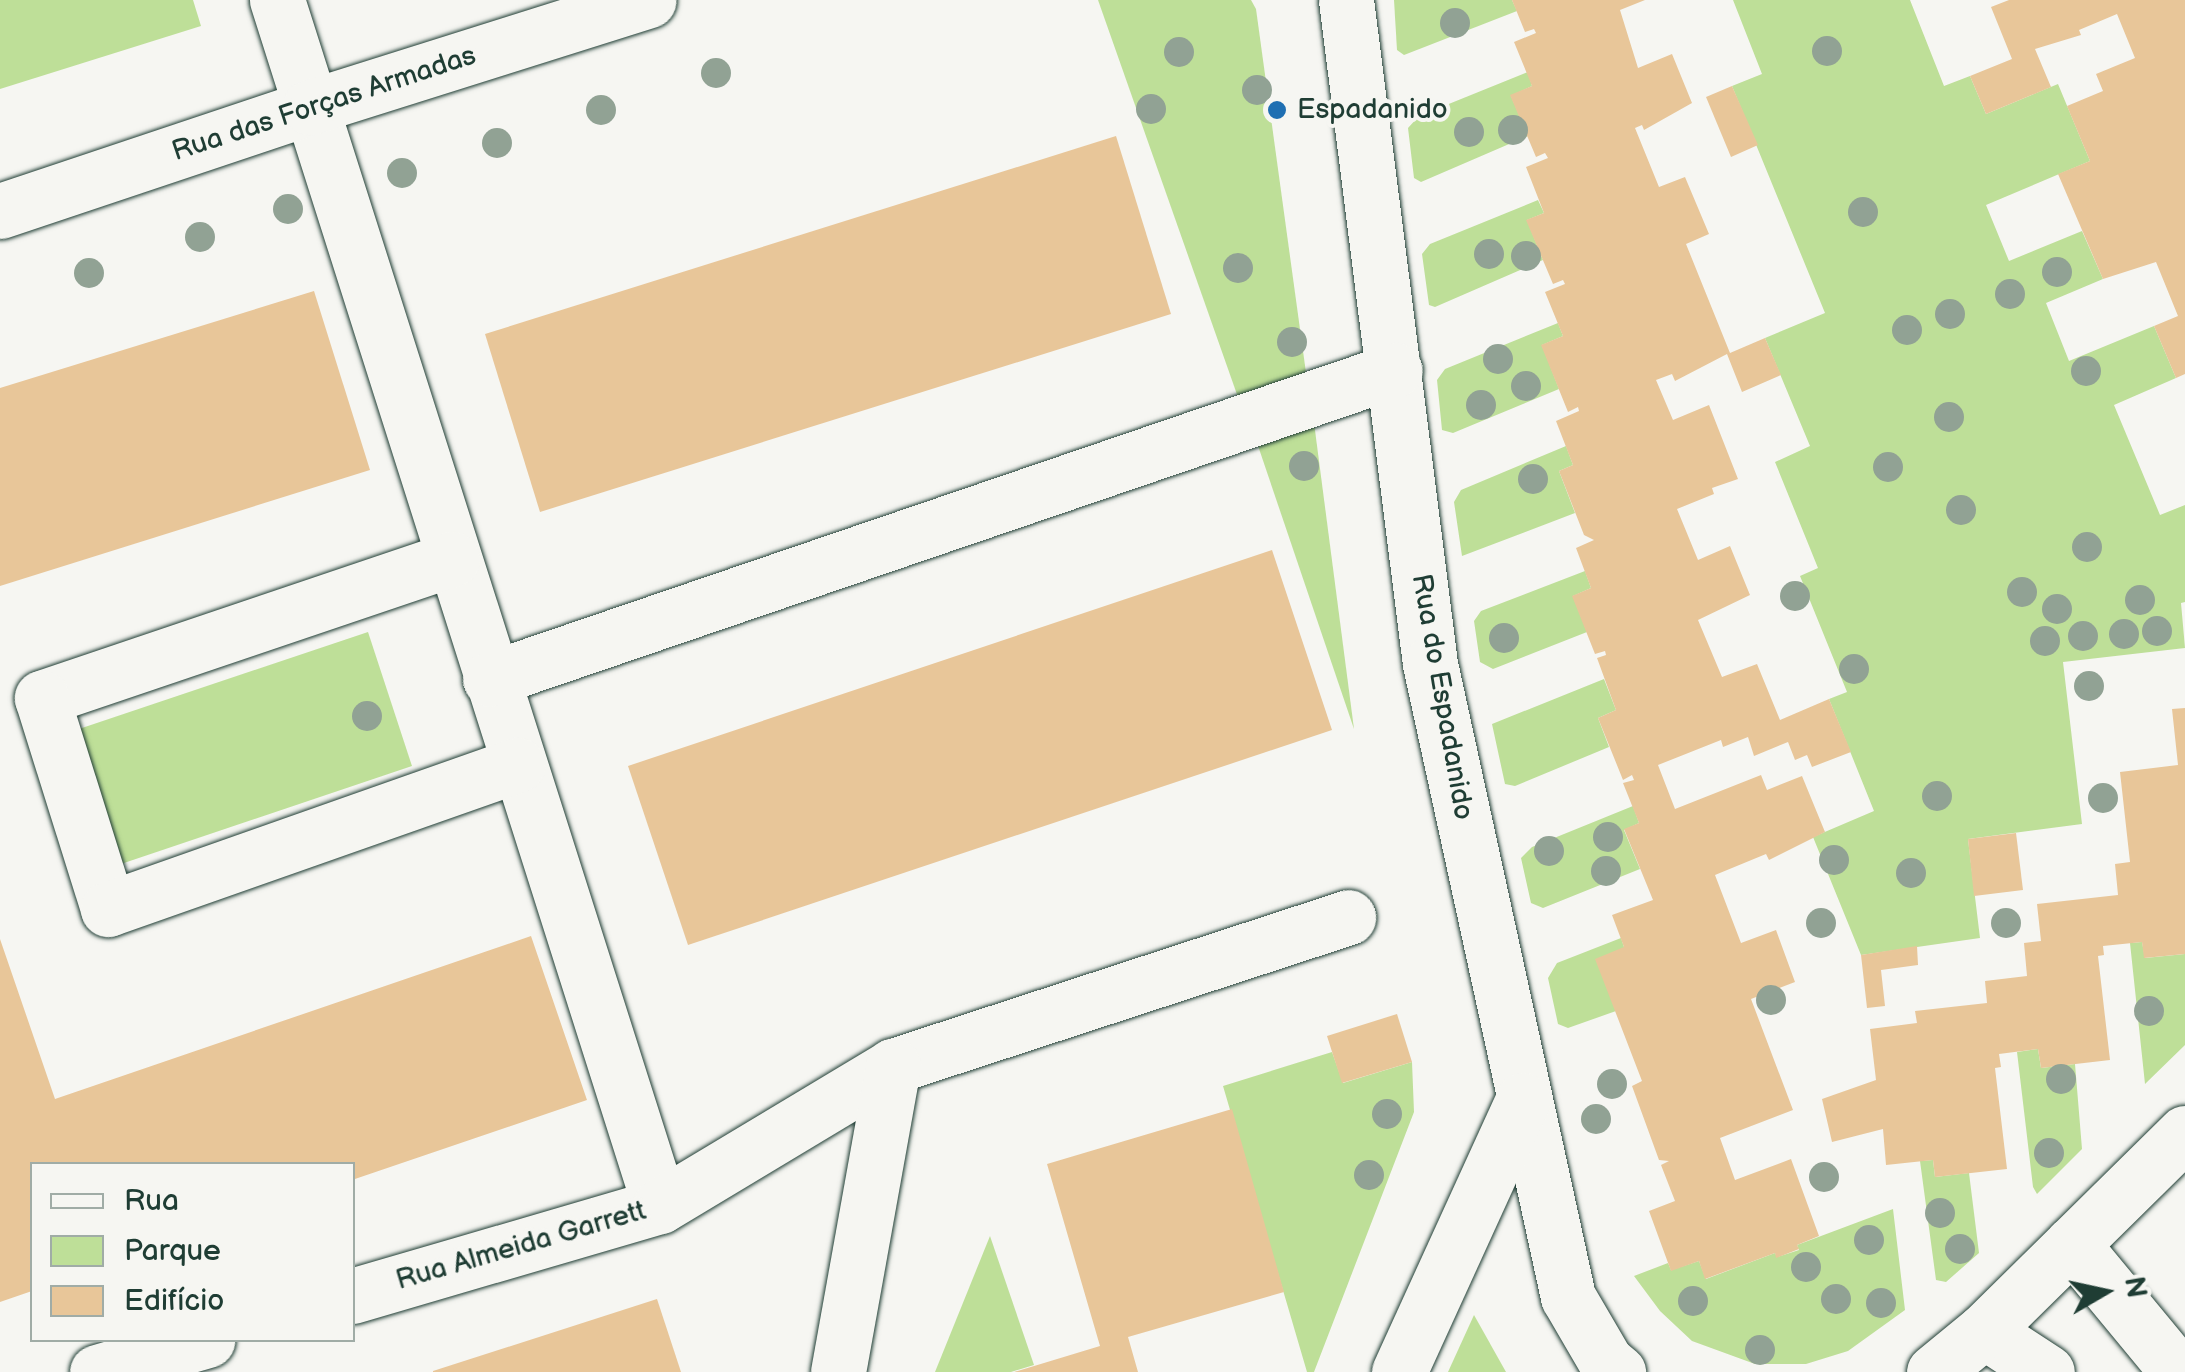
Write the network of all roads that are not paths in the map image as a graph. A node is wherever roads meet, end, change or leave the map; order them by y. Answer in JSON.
{"nodes":[{"id":1,"x":277,"y":0,"type":"edge"},
{"id":2,"x":649,"y":0,"type":"edge"},
{"id":3,"x":1346,"y":0,"type":"edge"},
{"id":4,"x":310,"y":106,"type":"junction"},
{"id":5,"x":0,"y":212,"type":"edge"},
{"id":6,"x":1395,"y":370,"type":"junction"},
{"id":7,"x":452,"y":559,"type":"junction"},
{"id":8,"x":490,"y":679,"type":"junction"},
{"id":9,"x":517,"y":764,"type":"junction"},
{"id":10,"x":1348,"y":917,"type":"dead end"},
{"id":11,"x":893,"y":1066,"type":"junction"},
{"id":12,"x":1523,"y":1100,"type":"junction"},
{"id":13,"x":2185,"y":1133,"type":"edge"},
{"id":14,"x":660,"y":1206,"type":"junction"},
{"id":15,"x":2072,"y":1244,"type":"junction"},
{"id":16,"x":355,"y":1295,"type":"edge"},
{"id":17,"x":1984,"y":1332,"type":"junction"},
{"id":18,"x":200,"y":1342,"type":"edge"},
{"id":19,"x":97,"y":1372,"type":"edge"},
{"id":20,"x":838,"y":1372,"type":"edge"},
{"id":21,"x":1399,"y":1372,"type":"edge"},
{"id":22,"x":1618,"y":1372,"type":"edge"},
{"id":23,"x":1934,"y":1372,"type":"edge"},
{"id":24,"x":2048,"y":1372,"type":"edge"},
{"id":25,"x":2178,"y":1372,"type":"edge"}],
"edges":[{"from":1,"to":4,"type":"street"},
{"from":2,"to":4,"type":"street","name":"Rua das Forças Armadas"},
{"from":3,"to":6,"type":"street","name":"Rua do Espadanido"},
{"from":4,"to":5,"type":"street","name":"Rua das Forças Armadas"},
{"from":4,"to":7,"type":"street"},
{"from":6,"to":8,"type":"street"},
{"from":6,"to":12,"type":"street","name":"Rua do Espadanido"},
{"from":7,"to":8,"type":"street"},
{"from":7,"to":9,"type":"street"},
{"from":8,"to":9,"type":"street"},
{"from":9,"to":14,"type":"street"},
{"from":10,"to":11,"type":"street","name":"Rua Almeida Garrett"},
{"from":11,"to":14,"type":"street","name":"Rua Almeida Garrett"},
{"from":11,"to":20,"type":"street"},
{"from":12,"to":21,"type":"street"},
{"from":12,"to":22,"type":"street","name":"Rua do Espadanido"},
{"from":13,"to":15,"type":"street"},
{"from":14,"to":16,"type":"street","name":"Rua Almeida Garrett"},
{"from":15,"to":17,"type":"street"},
{"from":15,"to":25,"type":"street"},
{"from":17,"to":23,"type":"street"},
{"from":17,"to":24,"type":"street"},
{"from":18,"to":19,"type":"street"}]}
